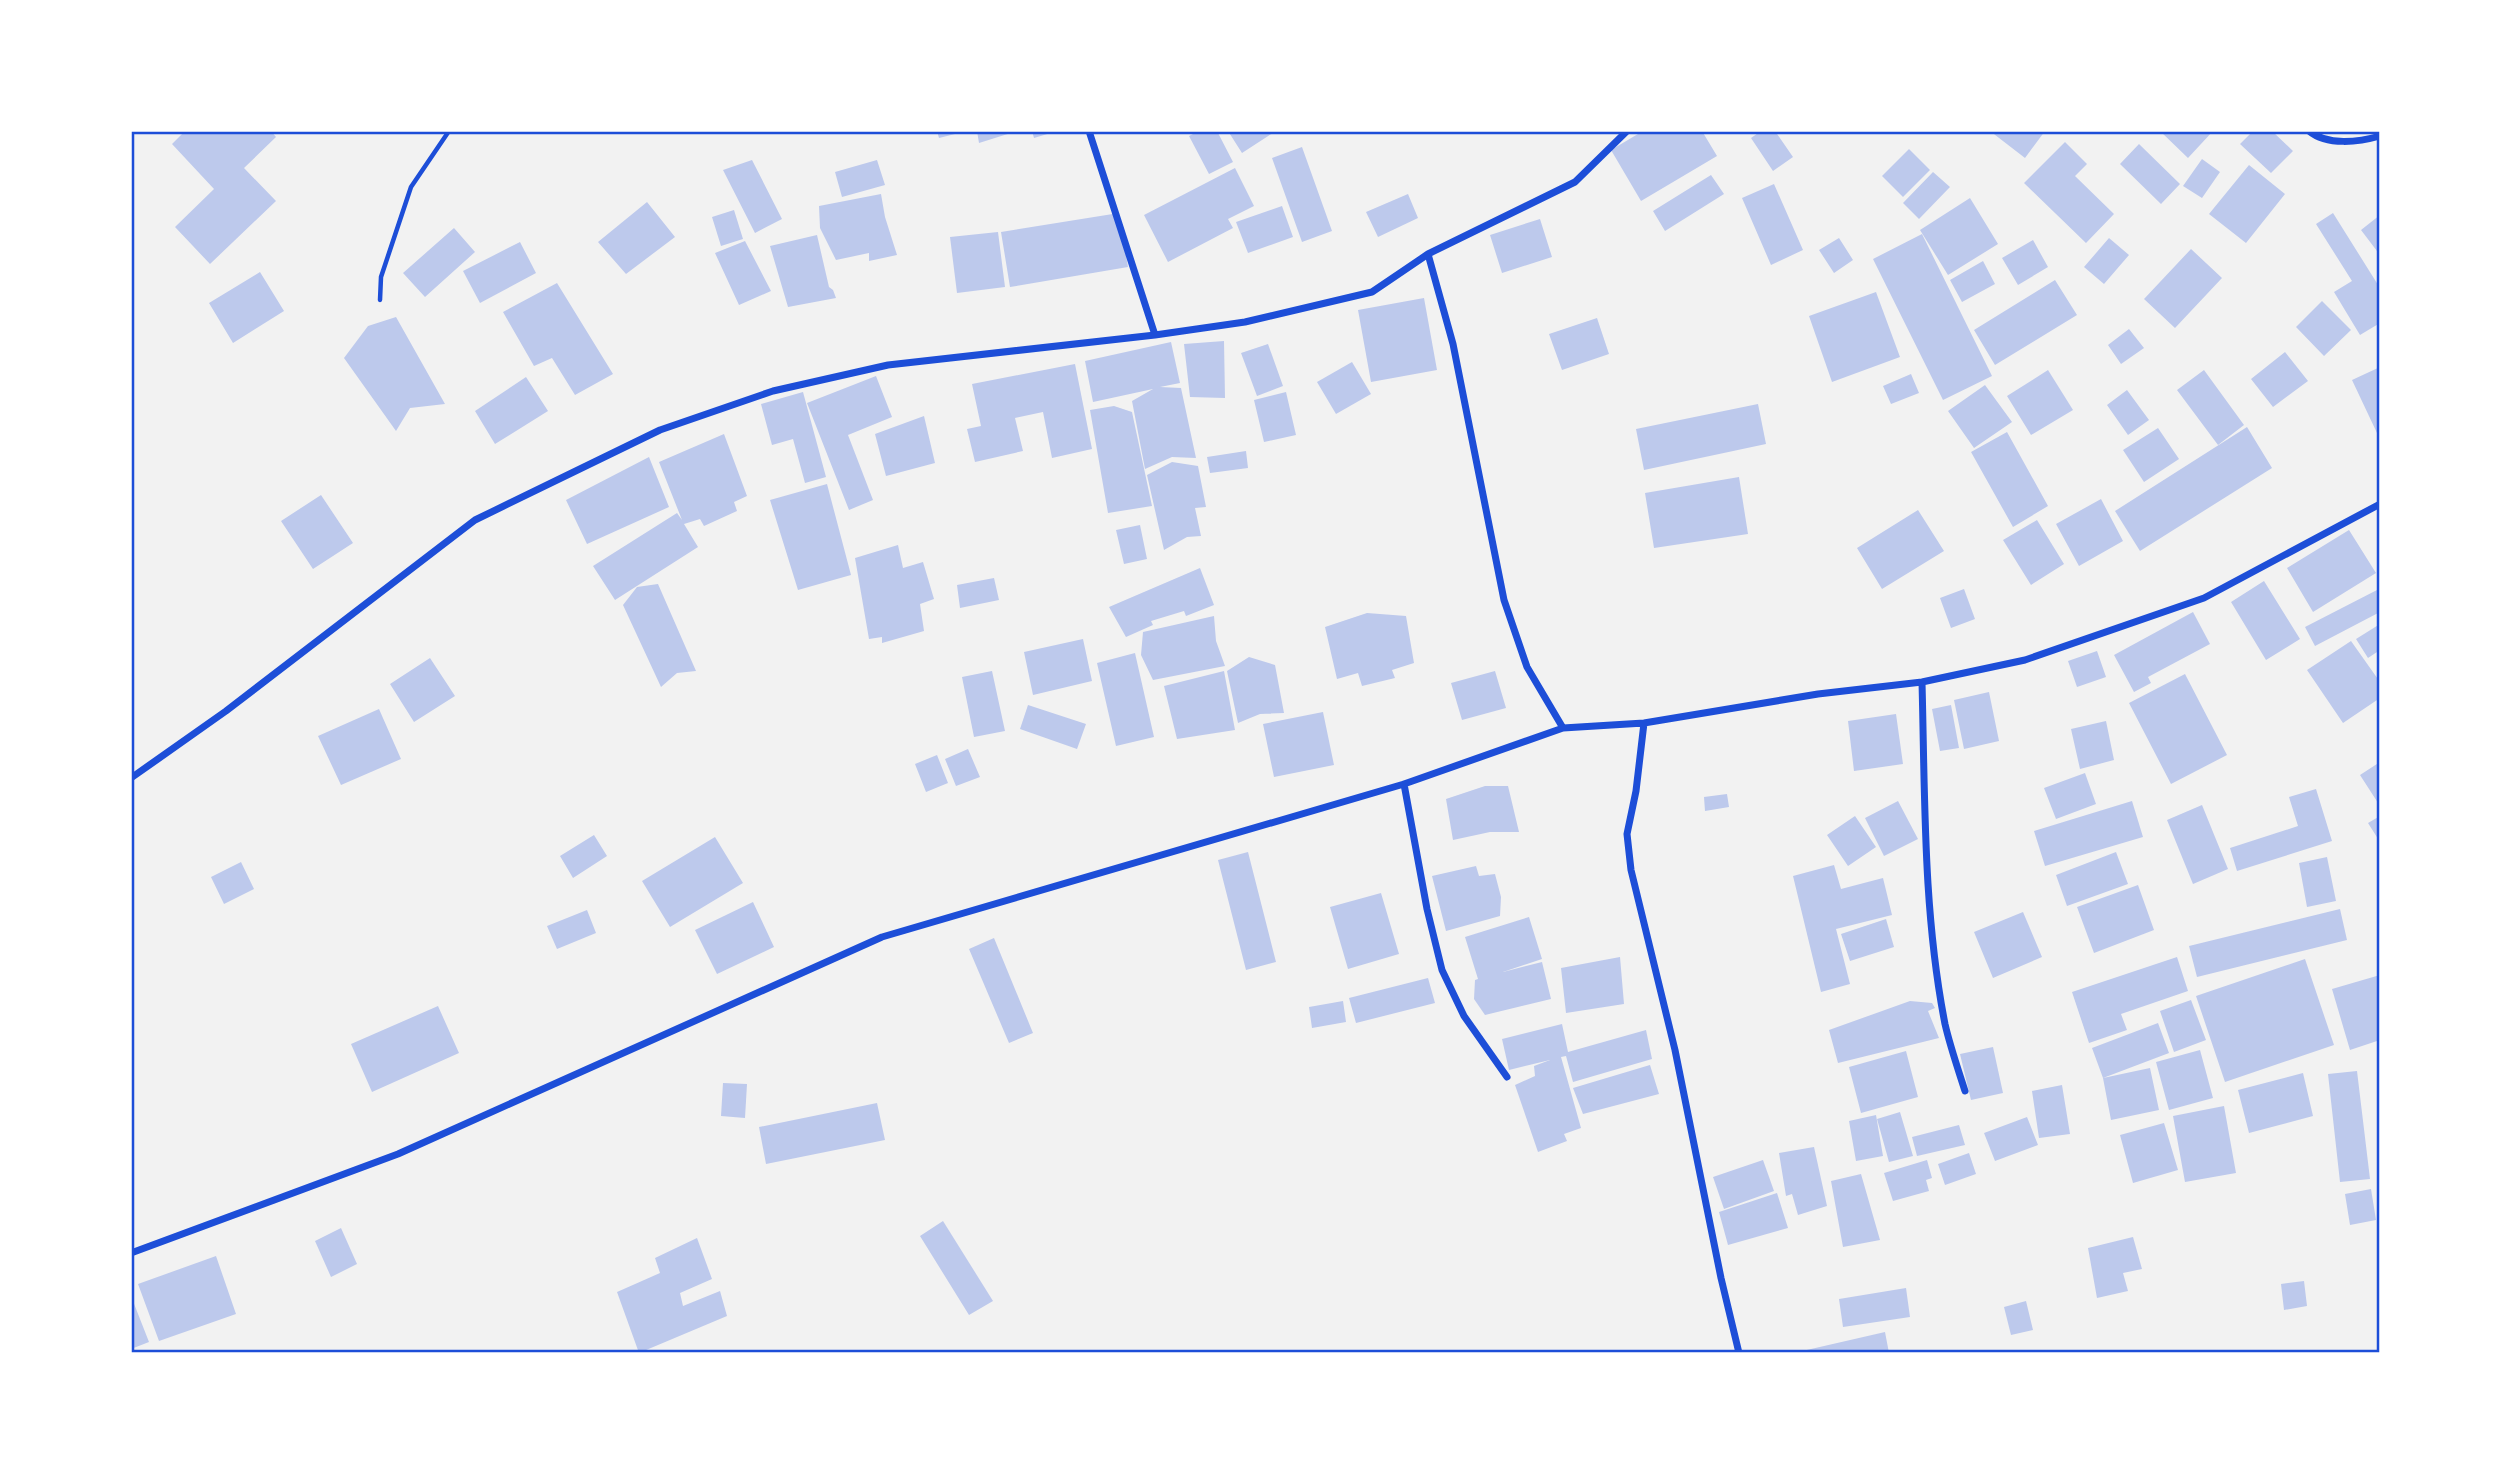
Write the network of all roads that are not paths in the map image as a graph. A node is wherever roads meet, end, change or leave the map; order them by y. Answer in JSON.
{"nodes":[{"id":1,"x":1089,"y":131,"type":"edge"},
{"id":2,"x":1627,"y":131,"type":"edge"},
{"id":3,"x":2309,"y":131,"type":"edge"},
{"id":4,"x":2380,"y":136,"type":"edge"},
{"id":5,"x":1428,"y":254,"type":"junction"},
{"id":6,"x":1155,"y":335,"type":"junction"},
{"id":7,"x":2380,"y":504,"type":"edge"},
{"id":8,"x":1922,"y":682,"type":"junction"},
{"id":9,"x":1644,"y":723,"type":"junction"},
{"id":10,"x":1563,"y":728,"type":"junction"},
{"id":11,"x":131,"y":778,"type":"edge"},
{"id":12,"x":1405,"y":784,"type":"junction"},
{"id":13,"x":1507,"y":1077,"type":"dead end"},
{"id":14,"x":1965,"y":1091,"type":"dead end"},
{"id":15,"x":131,"y":1253,"type":"edge"},
{"id":16,"x":1739,"y":1353,"type":"edge"}],
"edges":[{"from":1,"to":6,"type":"street"},
{"from":2,"to":5,"type":"street"},
{"from":3,"to":4,"type":"street"},
{"from":5,"to":6,"type":"street"},
{"from":5,"to":10,"type":"street"},
{"from":6,"to":11,"type":"street"},
{"from":7,"to":8,"type":"street"},
{"from":8,"to":9,"type":"street"},
{"from":8,"to":14,"type":"street"},
{"from":9,"to":10,"type":"street"},
{"from":9,"to":16,"type":"street"},
{"from":10,"to":12,"type":"street"},
{"from":12,"to":13,"type":"street"},
{"from":12,"to":15,"type":"street"}]}
